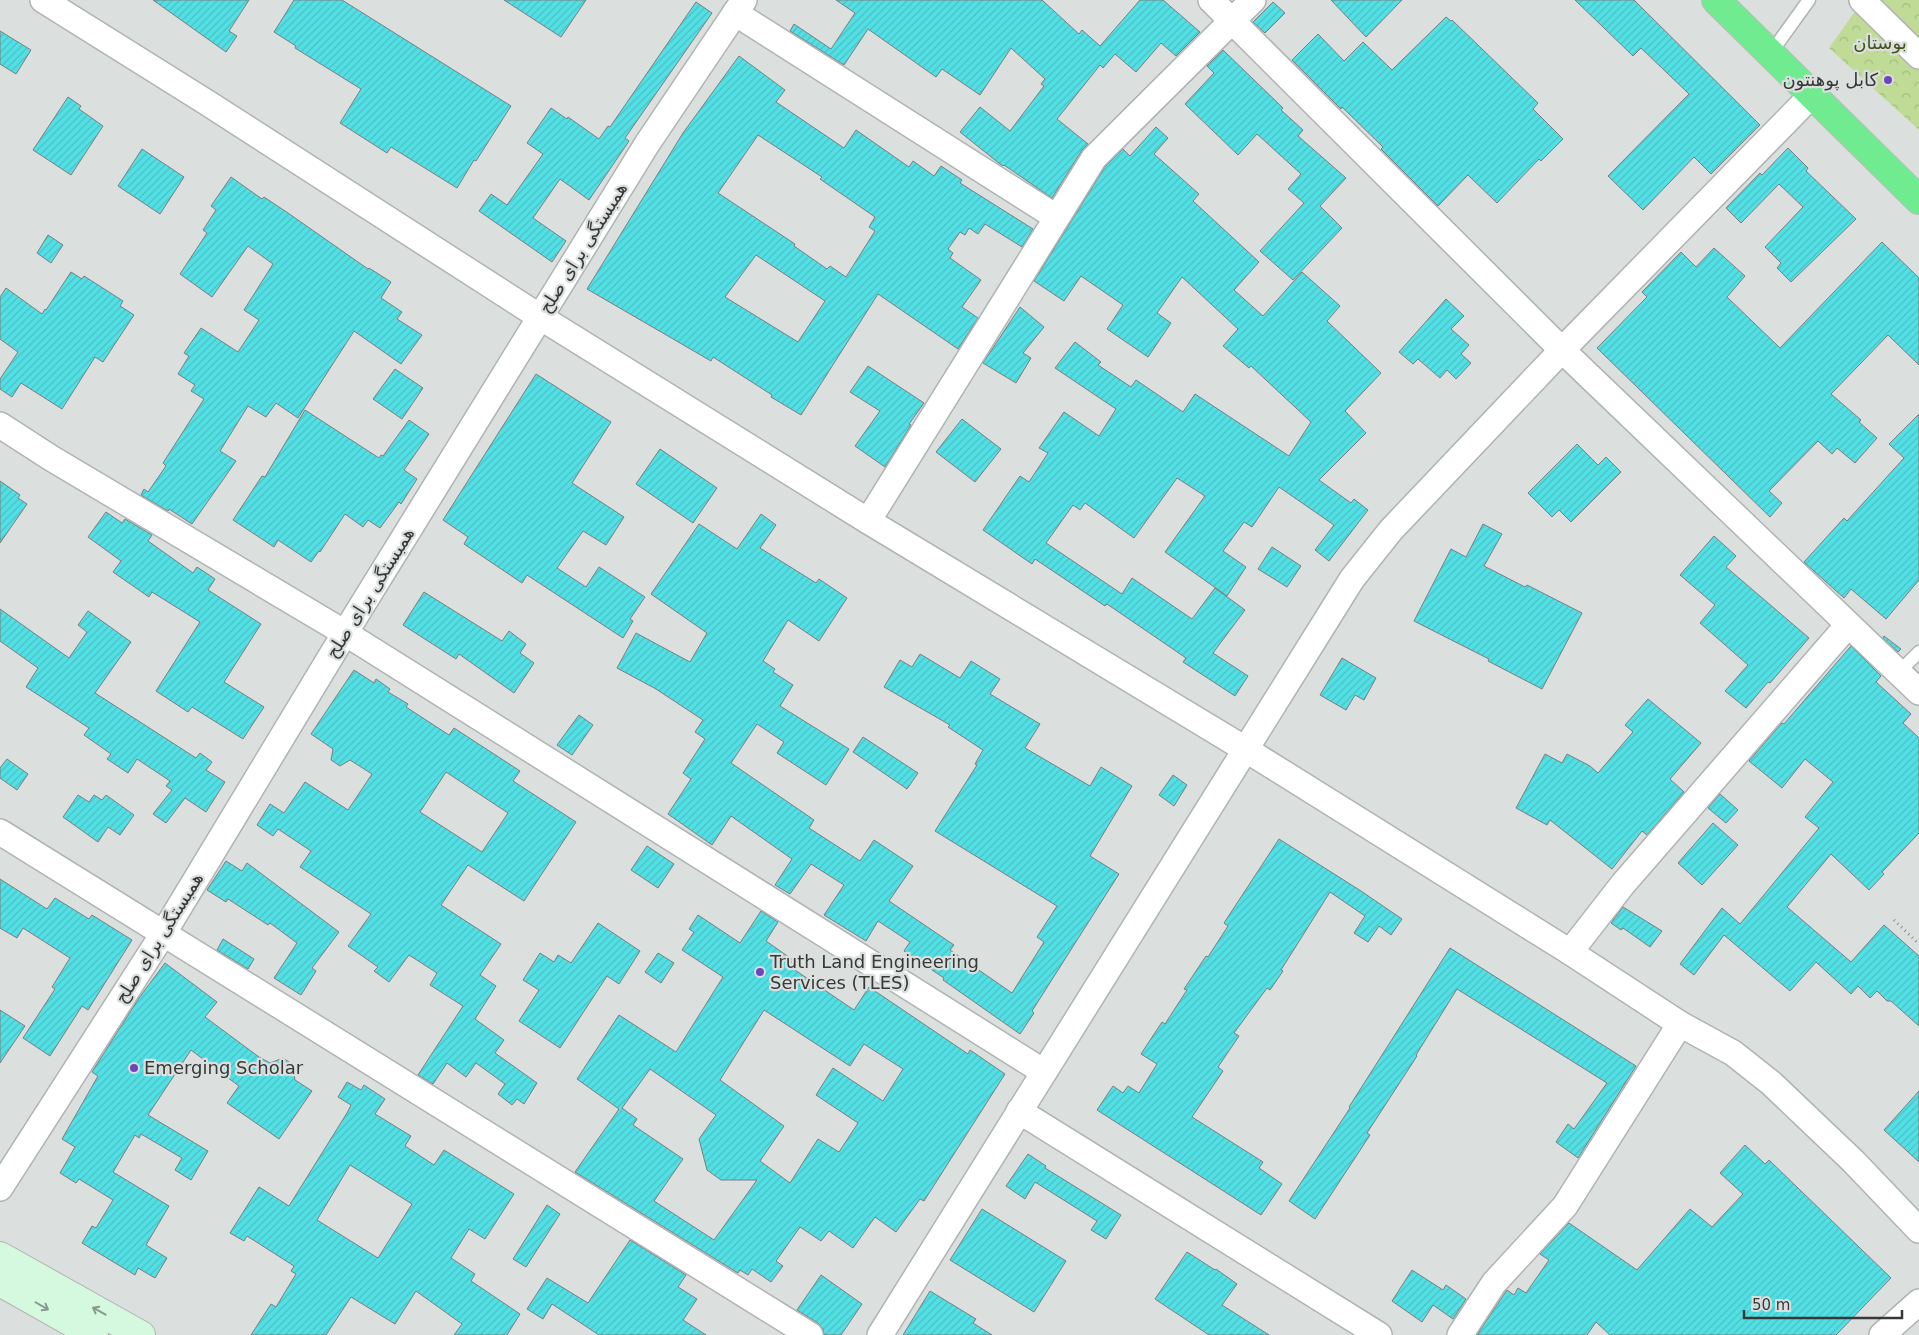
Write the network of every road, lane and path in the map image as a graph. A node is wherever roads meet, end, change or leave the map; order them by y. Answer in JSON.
{"nodes":[{"id":1,"x":43,"y":0,"type":"edge"},
{"id":2,"x":1211,"y":0,"type":"edge"},
{"id":3,"x":1253,"y":0,"type":"edge"},
{"id":4,"x":1716,"y":0,"type":"edge"},
{"id":5,"x":1809,"y":0,"type":"edge"},
{"id":6,"x":1862,"y":0,"type":"edge"},
{"id":7,"x":740,"y":7,"type":"edge"},
{"id":8,"x":1232,"y":21,"type":"junction"},
{"id":9,"x":1770,"y":54,"type":"junction"},
{"id":10,"x":1919,"y":56,"type":"edge"},
{"id":11,"x":1812,"y":95,"type":"junction"},
{"id":12,"x":1919,"y":200,"type":"edge"},
{"id":13,"x":1056,"y":217,"type":"junction"},
{"id":14,"x":540,"y":317,"type":"junction"},
{"id":15,"x":1562,"y":350,"type":"junction"},
{"id":16,"x":0,"y":425,"type":"edge"},
{"id":17,"x":868,"y":522,"type":"junction"},
{"id":18,"x":1848,"y":624,"type":"junction"},
{"id":19,"x":345,"y":633,"type":"junction"},
{"id":20,"x":1919,"y":652,"type":"edge"},
{"id":21,"x":1899,"y":672,"type":"junction"},
{"id":22,"x":1919,"y":692,"type":"edge"},
{"id":23,"x":1245,"y":749,"type":"junction"},
{"id":24,"x":0,"y":832,"type":"edge"},
{"id":25,"x":1894,"y":920,"type":"dead end"},
{"id":26,"x":163,"y":934,"type":"junction"},
{"id":27,"x":1919,"y":944,"type":"edge"},
{"id":28,"x":1570,"y":952,"type":"junction"},
{"id":29,"x":1680,"y":1024,"type":"junction"},
{"id":30,"x":1044,"y":1072,"type":"junction"},
{"id":31,"x":1019,"y":1111,"type":"junction"},
{"id":32,"x":0,"y":1188,"type":"edge"},
{"id":33,"x":1919,"y":1230,"type":"edge"},
{"id":34,"x":0,"y":1256,"type":"edge"},
{"id":35,"x":0,"y":1282,"type":"edge"},
{"id":36,"x":1919,"y":1302,"type":"edge"},
{"id":37,"x":94,"y":1335,"type":"edge"},
{"id":38,"x":141,"y":1335,"type":"edge"},
{"id":39,"x":810,"y":1335,"type":"edge"},
{"id":40,"x":880,"y":1335,"type":"edge"},
{"id":41,"x":1379,"y":1335,"type":"edge"},
{"id":42,"x":1460,"y":1335,"type":"edge"},
{"id":43,"x":1882,"y":1335,"type":"edge"}],
"edges":[{"from":1,"to":14,"type":"street"},
{"from":2,"to":8,"type":"street"},
{"from":3,"to":8,"type":"street"},
{"from":4,"to":9,"type":"highway"},
{"from":5,"to":9,"type":"lane"},
{"from":6,"to":10,"type":"street"},
{"from":7,"to":13,"type":"street"},
{"from":7,"to":14,"type":"street","name":"همبستگی برای صلح"},
{"from":8,"to":13,"type":"street"},
{"from":8,"to":15,"type":"street"},
{"from":9,"to":11,"type":"highway"},
{"from":11,"to":12,"type":"highway"},
{"from":11,"to":15,"type":"street"},
{"from":13,"to":17,"type":"street"},
{"from":14,"to":17,"type":"street"},
{"from":14,"to":19,"type":"street","name":"همبستگی برای صلح"},
{"from":15,"to":18,"type":"street"},
{"from":15,"to":23,"type":"street"},
{"from":16,"to":19,"type":"street"},
{"from":17,"to":23,"type":"street"},
{"from":18,"to":21,"type":"street"},
{"from":18,"to":28,"type":"street"},
{"from":19,"to":26,"type":"street","name":"همبستگی برای صلح"},
{"from":19,"to":30,"type":"street"},
{"from":20,"to":21,"type":"lane"},
{"from":21,"to":22,"type":"street"},
{"from":23,"to":28,"type":"street"},
{"from":23,"to":30,"type":"street"},
{"from":24,"to":26,"type":"street"},
{"from":25,"to":27,"type":"path"},
{"from":26,"to":32,"type":"street","name":"همبستگی برای صلح"},
{"from":26,"to":39,"type":"street"},
{"from":28,"to":29,"type":"street"},
{"from":29,"to":33,"type":"street"},
{"from":29,"to":42,"type":"street"},
{"from":30,"to":31,"type":"street"},
{"from":31,"to":40,"type":"street"},
{"from":31,"to":41,"type":"street"},
{"from":38,"to":34,"type":"main road","one_way":true},
{"from":35,"to":37,"type":"main road","one_way":true},
{"from":36,"to":43,"type":"street"}]}
